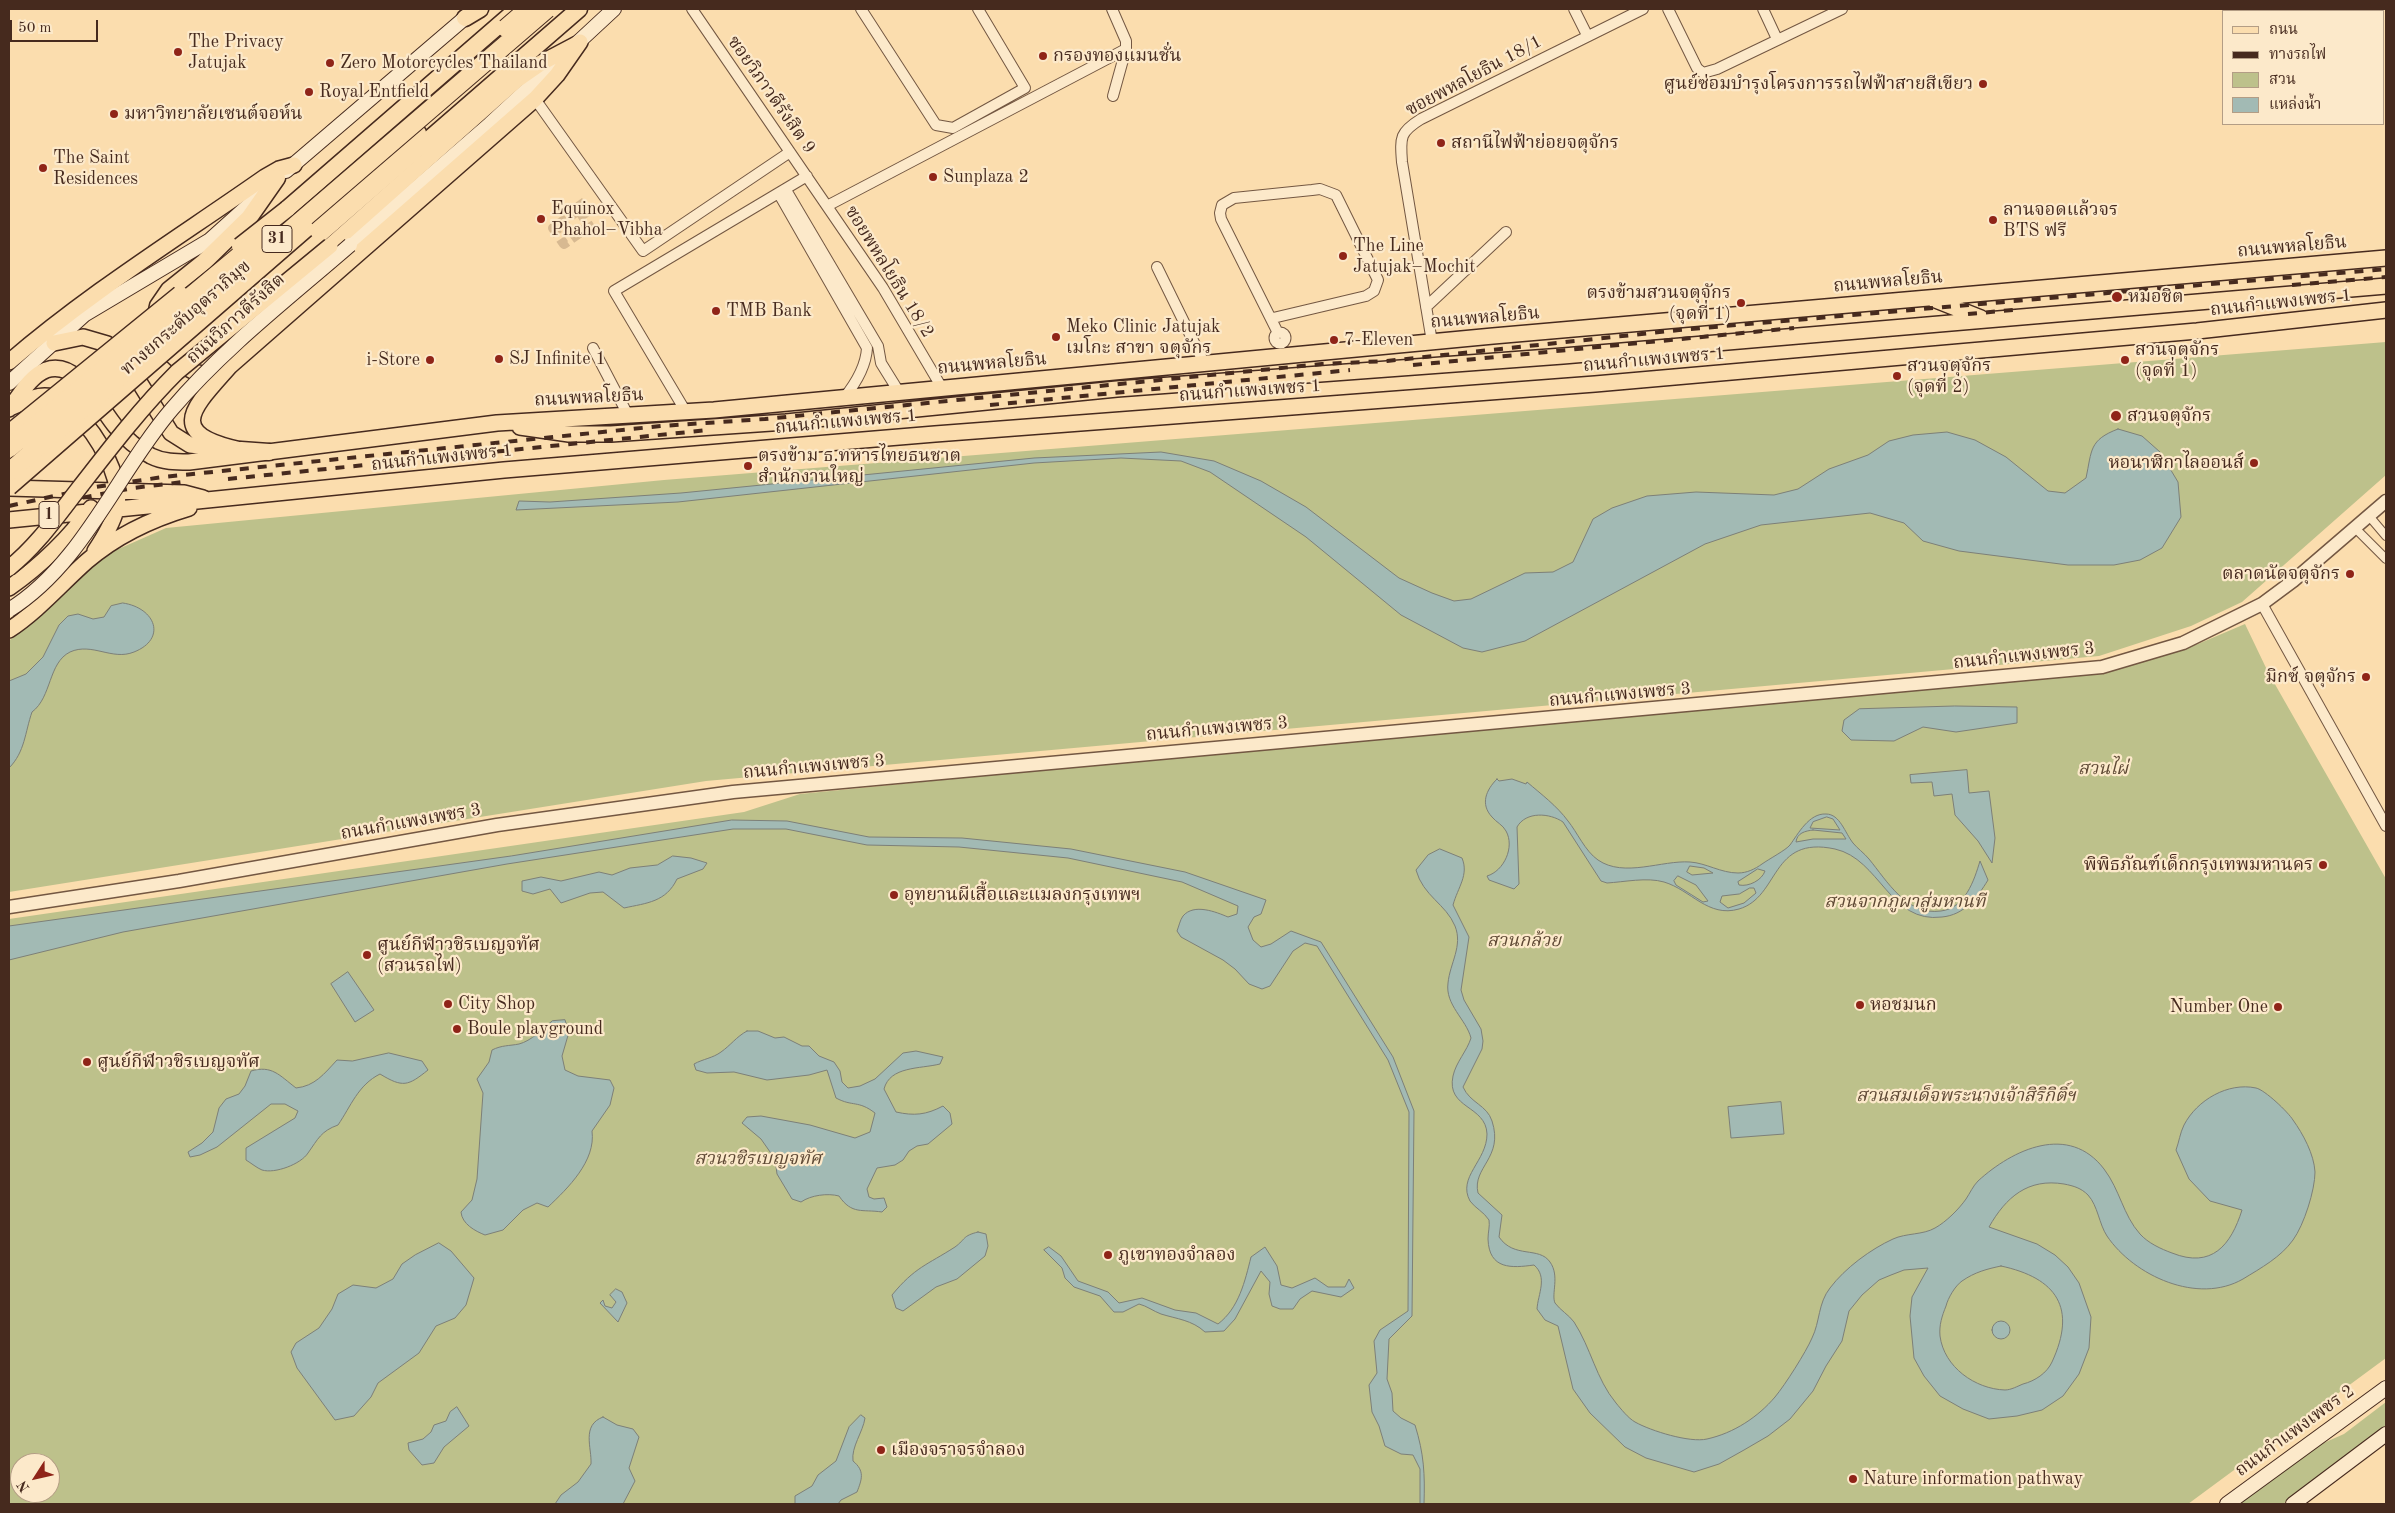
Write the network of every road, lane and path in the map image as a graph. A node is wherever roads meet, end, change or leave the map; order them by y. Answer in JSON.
{"nodes":[{"id":1,"x":480,"y":9,"type":"edge"},
{"id":2,"x":518,"y":9,"type":"edge"},
{"id":3,"x":528,"y":9,"type":"edge"},
{"id":4,"x":547,"y":9,"type":"edge"},
{"id":5,"x":562,"y":9,"type":"edge"},
{"id":6,"x":579,"y":9,"type":"edge"},
{"id":7,"x":614,"y":9,"type":"edge"},
{"id":8,"x":692,"y":9,"type":"edge"},
{"id":9,"x":861,"y":9,"type":"edge"},
{"id":10,"x":978,"y":9,"type":"edge"},
{"id":11,"x":1112,"y":9,"type":"edge"},
{"id":12,"x":1574,"y":9,"type":"edge"},
{"id":13,"x":1643,"y":9,"type":"edge"},
{"id":14,"x":1668,"y":9,"type":"edge"},
{"id":15,"x":1763,"y":9,"type":"edge"},
{"id":16,"x":1842,"y":9,"type":"edge"},
{"id":17,"x":471,"y":13,"type":"edge"},
{"id":18,"x":1587,"y":35,"type":"junction"},
{"id":19,"x":1777,"y":39,"type":"junction"},
{"id":20,"x":580,"y":42,"type":"junction"},
{"id":21,"x":1126,"y":50,"type":"junction"},
{"id":22,"x":1113,"y":96,"type":"dead end"},
{"id":23,"x":535,"y":99,"type":"junction"},
{"id":24,"x":790,"y":152,"type":"junction"},
{"id":25,"x":294,"y":165,"type":"junction"},
{"id":26,"x":807,"y":176,"type":"junction"},
{"id":27,"x":278,"y":178,"type":"junction"},
{"id":28,"x":782,"y":192,"type":"junction"},
{"id":29,"x":827,"y":206,"type":"junction"},
{"id":30,"x":1506,"y":232,"type":"dead end"},
{"id":31,"x":2386,"y":258,"type":"edge"},
{"id":32,"x":1157,"y":267,"type":"dead end"},
{"id":33,"x":2386,"y":286,"type":"edge"},
{"id":34,"x":1929,"y":297,"type":"junction"},
{"id":35,"x":1426,"y":307,"type":"junction"},
{"id":36,"x":2386,"y":310,"type":"edge"},
{"id":37,"x":1273,"y":318,"type":"junction"},
{"id":38,"x":1984,"y":320,"type":"junction"},
{"id":39,"x":1432,"y":342,"type":"junction"},
{"id":40,"x":54,"y":343,"type":"junction"},
{"id":41,"x":1280,"y":344,"type":"junction"},
{"id":42,"x":593,"y":348,"type":"dead end"},
{"id":43,"x":166,"y":349,"type":"junction"},
{"id":44,"x":9,"y":362,"type":"edge"},
{"id":45,"x":865,"y":362,"type":"junction"},
{"id":46,"x":881,"y":363,"type":"junction"},
{"id":47,"x":1204,"y":363,"type":"junction"},
{"id":48,"x":230,"y":366,"type":"junction"},
{"id":49,"x":1102,"y":373,"type":"junction"},
{"id":50,"x":9,"y":383,"type":"edge"},
{"id":51,"x":942,"y":388,"type":"junction"},
{"id":52,"x":899,"y":392,"type":"junction"},
{"id":53,"x":1056,"y":396,"type":"junction"},
{"id":54,"x":844,"y":398,"type":"junction"},
{"id":55,"x":9,"y":409,"type":"edge"},
{"id":56,"x":686,"y":412,"type":"junction"},
{"id":57,"x":628,"y":415,"type":"junction"},
{"id":58,"x":84,"y":421,"type":"junction"},
{"id":59,"x":497,"y":423,"type":"junction"},
{"id":60,"x":9,"y":433,"type":"edge"},
{"id":61,"x":9,"y":448,"type":"edge"},
{"id":62,"x":241,"y":450,"type":"junction"},
{"id":63,"x":269,"y":452,"type":"junction"},
{"id":64,"x":151,"y":456,"type":"junction"},
{"id":65,"x":9,"y":472,"type":"edge"},
{"id":66,"x":111,"y":486,"type":"junction"},
{"id":67,"x":12,"y":487,"type":"edge"},
{"id":68,"x":214,"y":500,"type":"junction"},
{"id":69,"x":2386,"y":501,"type":"edge"},
{"id":70,"x":117,"y":509,"type":"junction"},
{"id":71,"x":89,"y":511,"type":"junction"},
{"id":72,"x":2369,"y":516,"type":"junction"},
{"id":73,"x":9,"y":520,"type":"edge"},
{"id":74,"x":2356,"y":528,"type":"junction"},
{"id":75,"x":2386,"y":536,"type":"edge"},
{"id":76,"x":88,"y":560,"type":"junction"},
{"id":77,"x":2386,"y":560,"type":"edge"},
{"id":78,"x":9,"y":568,"type":"edge"},
{"id":79,"x":9,"y":588,"type":"edge"},
{"id":80,"x":9,"y":597,"type":"edge"},
{"id":81,"x":2262,"y":604,"type":"junction"},
{"id":82,"x":9,"y":610,"type":"edge"},
{"id":83,"x":26,"y":617,"type":"junction"},
{"id":84,"x":9,"y":630,"type":"edge"},
{"id":85,"x":2386,"y":826,"type":"edge"},
{"id":86,"x":9,"y":908,"type":"edge"},
{"id":87,"x":2386,"y":1388,"type":"edge"},
{"id":88,"x":2386,"y":1434,"type":"edge"},
{"id":89,"x":2227,"y":1504,"type":"edge"},
{"id":90,"x":2293,"y":1504,"type":"edge"}],
"edges":[{"from":1,"to":17,"type":"highway"},
{"from":2,"to":60,"type":"highway","number":"31","bridge":true},
{"from":3,"to":61,"type":"highway","name":"ทางยกระดับอุตราภิมุข","number":"31","bridge":true},
{"from":4,"to":65,"type":"highway","name":"ทางยกระดับอุตราภิมุข","number":"31","bridge":true},
{"from":5,"to":67,"type":"highway","name":"ถนนวิภาวดีรังสิต","number":"31","bridge":true},
{"from":6,"to":43,"type":"highway"},
{"from":7,"to":20,"type":"main road","name":"ถนนวิภาวดีรังสิต"},
{"from":8,"to":24,"type":"street","name":"ซอยวิภาวดีรังสิต 9"},
{"from":9,"to":10,"type":"street"},
{"from":11,"to":21,"type":"street"},
{"from":12,"to":18,"type":"street"},
{"from":13,"to":18,"type":"street","name":"ซอยพหลโยธิน 18/1"},
{"from":14,"to":19,"type":"street"},
{"from":15,"to":19,"type":"street"},
{"from":16,"to":19,"type":"street"},
{"from":17,"to":25,"type":"main road","number":"31"},
{"from":18,"to":35,"type":"street","name":"ซอยพหลโยธิน 18/1"},
{"from":20,"to":23,"type":"main road"},
{"from":20,"to":78,"type":"main road","bridge":true},
{"from":20,"to":82,"type":"main road","name":"ถนนวิภาวดีรังสิต","bridge":true},
{"from":21,"to":22,"type":"street"},
{"from":21,"to":29,"type":"street"},
{"from":23,"to":24,"type":"street"},
{"from":23,"to":48,"type":"main road"},
{"from":24,"to":26,"type":"street","name":"ซอยวิภาวดีรังสิต 9"},
{"from":25,"to":27,"type":"main road","number":"31"},
{"from":25,"to":44,"type":"main road"},
{"from":26,"to":28,"type":"street"},
{"from":26,"to":29,"type":"street","name":"ซอยพหลโยธิน 18/2"},
{"from":27,"to":40,"type":"main road","number":"31"},
{"from":27,"to":43,"type":"highway"},
{"from":28,"to":45,"type":"street"},
{"from":28,"to":46,"type":"street"},
{"from":28,"to":56,"type":"street"},
{"from":29,"to":51,"type":"street","name":"ซอยพหลโยธิน 18/2"},
{"from":30,"to":35,"type":"street"},
{"from":31,"to":34,"type":"main road","name":"ถนนพหลโยธิน"},
{"from":32,"to":47,"type":"street"},
{"from":33,"to":38,"type":"main road","name":"ถนนพหลโยธิน"},
{"from":34,"to":38,"type":"main road"},
{"from":34,"to":39,"type":"main road","name":"ถนนพหลโยธิน"},
{"from":35,"to":39,"type":"street","name":"ซอยพหลโยธิน 18/1"},
{"from":36,"to":68,"type":"main road","name":"ถนนกำแพงเพชร 1"},
{"from":37,"to":37,"type":"street"},
{"from":37,"to":41,"type":"street"},
{"from":38,"to":53,"type":"main road","name":"ถนนพหลโยธิน"},
{"from":39,"to":41,"type":"main road","name":"ถนนพหลโยธิน"},
{"from":40,"to":50,"type":"main road","number":"31"},
{"from":40,"to":62,"type":"main road"},
{"from":41,"to":47,"type":"main road","name":"ถนนพหลโยธิน"},
{"from":42,"to":57,"type":"street"},
{"from":43,"to":48,"type":"main road"},
{"from":45,"to":46,"type":"street"},
{"from":45,"to":54,"type":"street"},
{"from":46,"to":52,"type":"street"},
{"from":47,"to":49,"type":"main road","name":"ถนนพหลโยธิน"},
{"from":48,"to":62,"type":"main road"},
{"from":49,"to":51,"type":"main road","name":"ถนนพหลโยธิน"},
{"from":49,"to":53,"type":"main road"},
{"from":51,"to":52,"type":"main road","name":"ถนนพหลโยธิน"},
{"from":52,"to":54,"type":"main road","name":"ถนนพหลโยธิน"},
{"from":53,"to":59,"type":"main road","name":"ถนนพหลโยธิน"},
{"from":54,"to":56,"type":"main road","name":"ถนนพหลโยธิน"},
{"from":55,"to":58,"type":"main road"},
{"from":55,"to":64,"type":"main road","name":"ถนนพหลโยธิน"},
{"from":56,"to":57,"type":"main road","name":"ถนนพหลโยธิน"},
{"from":57,"to":59,"type":"main road","name":"ถนนพหลโยธิน"},
{"from":58,"to":64,"type":"main road"},
{"from":58,"to":66,"type":"main road"},
{"from":59,"to":63,"type":"main road","name":"ถนนพหลโยธิน"},
{"from":62,"to":63,"type":"highway"},
{"from":63,"to":64,"type":"main road","name":"ถนนพหลโยธิน"},
{"from":66,"to":67,"type":"main road"},
{"from":66,"to":68,"type":"main road"},
{"from":66,"to":70,"type":"main road"},
{"from":66,"to":71,"type":"main road"},
{"from":68,"to":70,"type":"main road","name":"ถนนกำแพงเพชร 1"},
{"from":68,"to":76,"type":"main road"},
{"from":69,"to":72,"type":"street","name":"ถนนกำแพงเพชร 3"},
{"from":70,"to":71,"type":"main road","name":"ถนนกำแพงเพชร 1"},
{"from":70,"to":76,"type":"main road"},
{"from":71,"to":73,"type":"main road","number":"1"},
{"from":71,"to":79,"type":"main road"},
{"from":72,"to":74,"type":"street","name":"ถนนกำแพงเพชร 3"},
{"from":72,"to":75,"type":"street"},
{"from":74,"to":77,"type":"street"},
{"from":74,"to":81,"type":"street","name":"ถนนกำแพงเพชร 3"},
{"from":76,"to":83,"type":"main road"},
{"from":80,"to":83,"type":"main road"},
{"from":81,"to":85,"type":"street"},
{"from":81,"to":86,"type":"street","name":"ถนนกำแพงเพชร 3"},
{"from":83,"to":84,"type":"main road"},
{"from":87,"to":89,"type":"main road","name":"ถนนกำแพงเพชร 2"},
{"from":88,"to":90,"type":"main road"}]}
